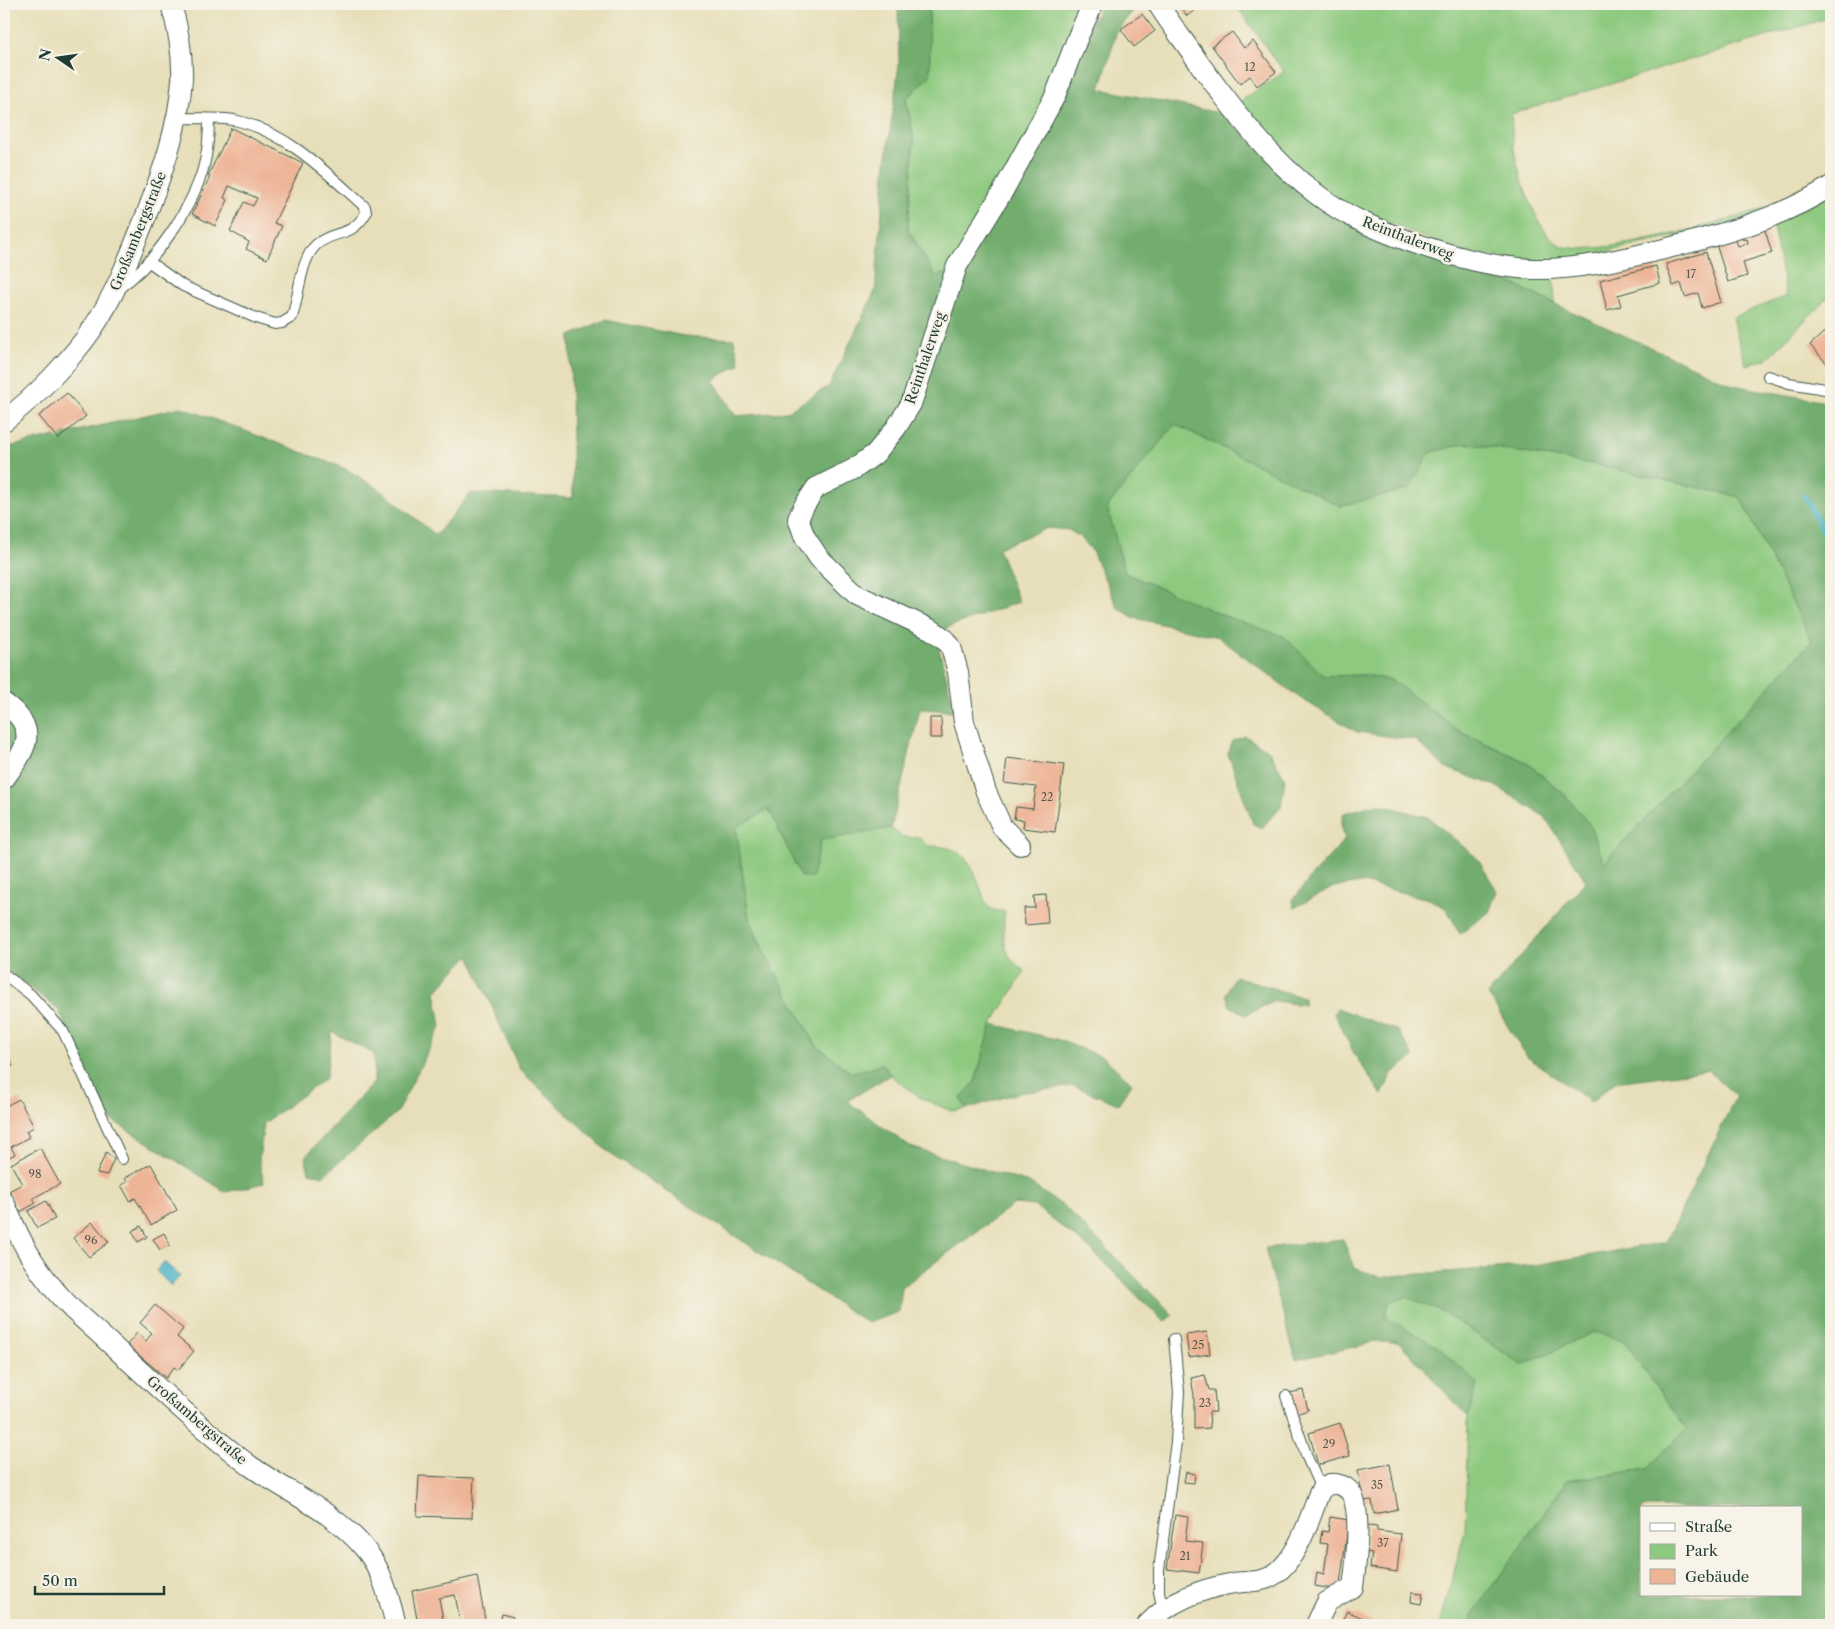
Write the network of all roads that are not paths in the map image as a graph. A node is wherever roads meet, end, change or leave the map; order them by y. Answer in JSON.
{"nodes":[{"id":1,"x":171,"y":4,"type":"edge"},
{"id":2,"x":1093,"y":4,"type":"edge"},
{"id":3,"x":1158,"y":4,"type":"edge"},
{"id":4,"x":176,"y":118,"type":"junction"},
{"id":5,"x":209,"y":119,"type":"junction"},
{"id":6,"x":1831,"y":186,"type":"edge"},
{"id":7,"x":148,"y":261,"type":"junction"},
{"id":8,"x":114,"y":291,"type":"junction"},
{"id":9,"x":1768,"y":376,"type":"dead end"},
{"id":10,"x":1831,"y":390,"type":"edge"},
{"id":11,"x":4,"y":421,"type":"edge"},
{"id":12,"x":4,"y":703,"type":"edge"},
{"id":13,"x":4,"y":779,"type":"edge"},
{"id":14,"x":1020,"y":845,"type":"dead end"},
{"id":15,"x":4,"y":974,"type":"edge"},
{"id":16,"x":122,"y":1159,"type":"dead end"},
{"id":17,"x":4,"y":1202,"type":"edge"},
{"id":18,"x":1174,"y":1339,"type":"dead end"},
{"id":19,"x":1286,"y":1396,"type":"dead end"},
{"id":20,"x":1321,"y":1489,"type":"junction"},
{"id":21,"x":1163,"y":1610,"type":"junction"},
{"id":22,"x":396,"y":1625,"type":"edge"},
{"id":23,"x":1147,"y":1625,"type":"edge"},
{"id":24,"x":1316,"y":1625,"type":"edge"}],
"edges":[{"from":1,"to":4,"type":"street","name":"Großambergstraße"},
{"from":2,"to":14,"type":"street","name":"Reinthalerweg"},
{"from":3,"to":6,"type":"street","name":"Reinthalerweg"},
{"from":4,"to":5,"type":"lane"},
{"from":4,"to":8,"type":"street","name":"Großambergstraße"},
{"from":5,"to":7,"type":"lane"},
{"from":5,"to":7,"type":"lane"},
{"from":7,"to":8,"type":"lane"},
{"from":8,"to":11,"type":"street","name":"Großambergstraße"},
{"from":9,"to":10,"type":"lane"},
{"from":12,"to":13,"type":"street"},
{"from":15,"to":16,"type":"lane"},
{"from":17,"to":22,"type":"street","name":"Großambergstraße"},
{"from":18,"to":21,"type":"lane"},
{"from":19,"to":20,"type":"lane"},
{"from":20,"to":21,"type":"street"},
{"from":20,"to":24,"type":"street"},
{"from":21,"to":23,"type":"street"}]}
